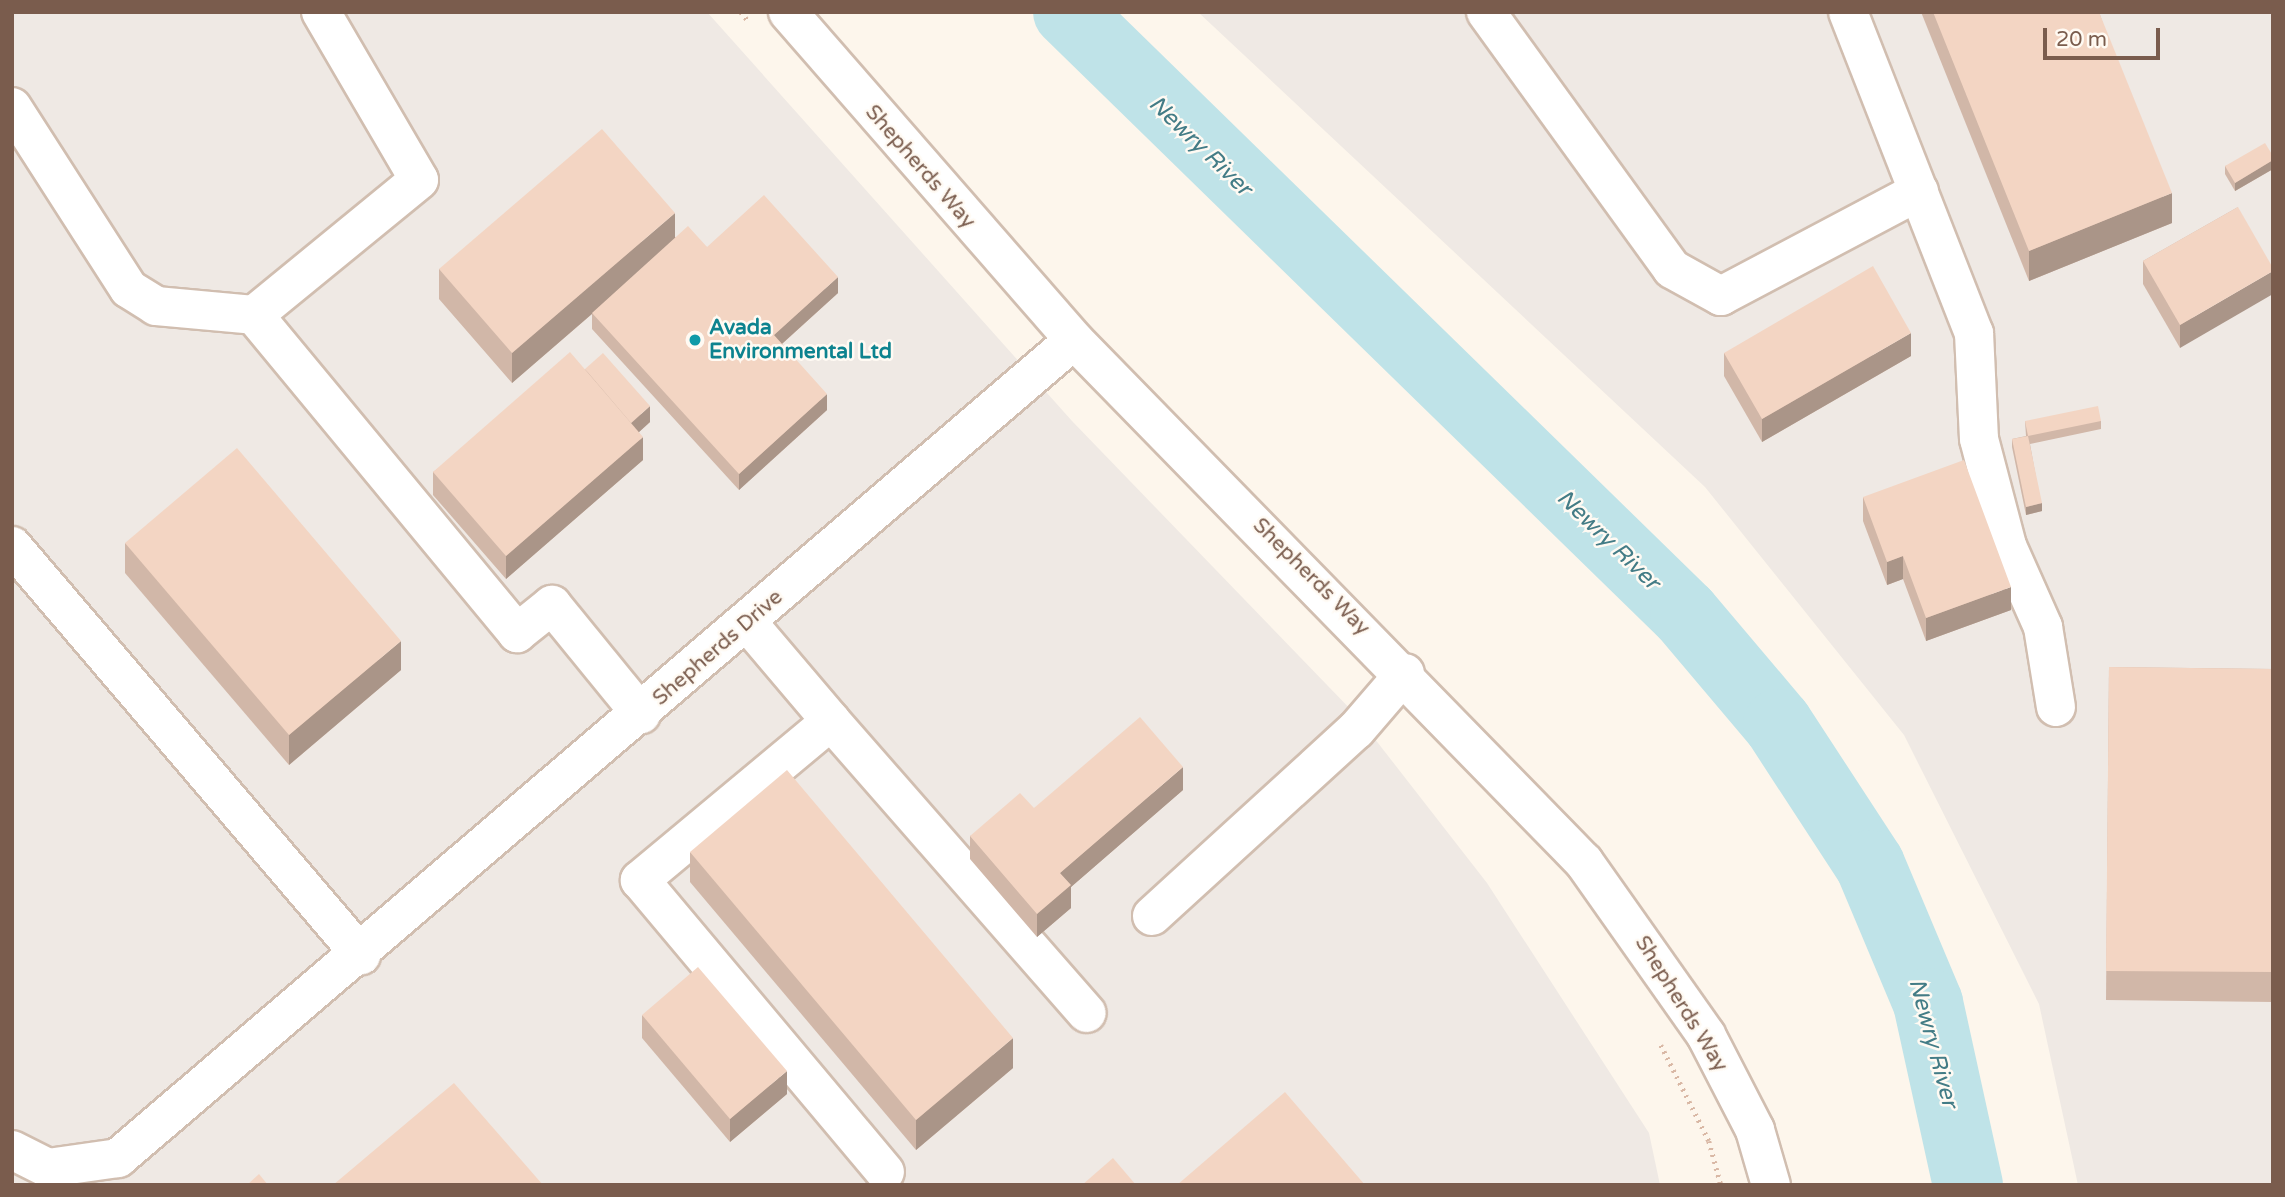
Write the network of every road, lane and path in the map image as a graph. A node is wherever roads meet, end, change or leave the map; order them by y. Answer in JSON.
{"nodes":[{"id":1,"x":321,"y":12,"type":"edge"},
{"id":2,"x":788,"y":12,"type":"edge"},
{"id":3,"x":1486,"y":12,"type":"edge"},
{"id":4,"x":1848,"y":12,"type":"edge"},
{"id":5,"x":12,"y":107,"type":"edge"},
{"id":6,"x":1919,"y":191,"type":"junction"},
{"id":7,"x":254,"y":315,"type":"junction"},
{"id":8,"x":1074,"y":340,"type":"junction"},
{"id":9,"x":12,"y":546,"type":"edge"},
{"id":10,"x":747,"y":622,"type":"junction"},
{"id":11,"x":1405,"y":673,"type":"junction"},
{"id":12,"x":2056,"y":707,"type":"dead end"},
{"id":13,"x":641,"y":714,"type":"junction"},
{"id":14,"x":831,"y":720,"type":"junction"},
{"id":15,"x":1152,"y":916,"type":"dead end"},
{"id":16,"x":361,"y":955,"type":"junction"},
{"id":17,"x":1087,"y":1013,"type":"dead end"},
{"id":18,"x":12,"y":1150,"type":"edge"},
{"id":19,"x":885,"y":1172,"type":"dead end"},
{"id":20,"x":1771,"y":1185,"type":"edge"}],
"edges":[{"from":1,"to":7,"type":"street"},
{"from":2,"to":8,"type":"street","name":"Shepherds Way"},
{"from":3,"to":6,"type":"street"},
{"from":4,"to":6,"type":"street"},
{"from":5,"to":7,"type":"street"},
{"from":6,"to":12,"type":"street"},
{"from":7,"to":13,"type":"street"},
{"from":8,"to":10,"type":"street","name":"Shepherds Drive"},
{"from":8,"to":11,"type":"street","name":"Shepherds Way"},
{"from":9,"to":16,"type":"street"},
{"from":10,"to":13,"type":"street","name":"Shepherds Drive"},
{"from":10,"to":14,"type":"street"},
{"from":11,"to":15,"type":"street"},
{"from":11,"to":20,"type":"street","name":"Shepherds Way"},
{"from":13,"to":16,"type":"street","name":"Shepherds Drive"},
{"from":14,"to":17,"type":"street"},
{"from":14,"to":19,"type":"street"},
{"from":16,"to":18,"type":"street","name":"Shepherds Drive"}]}
